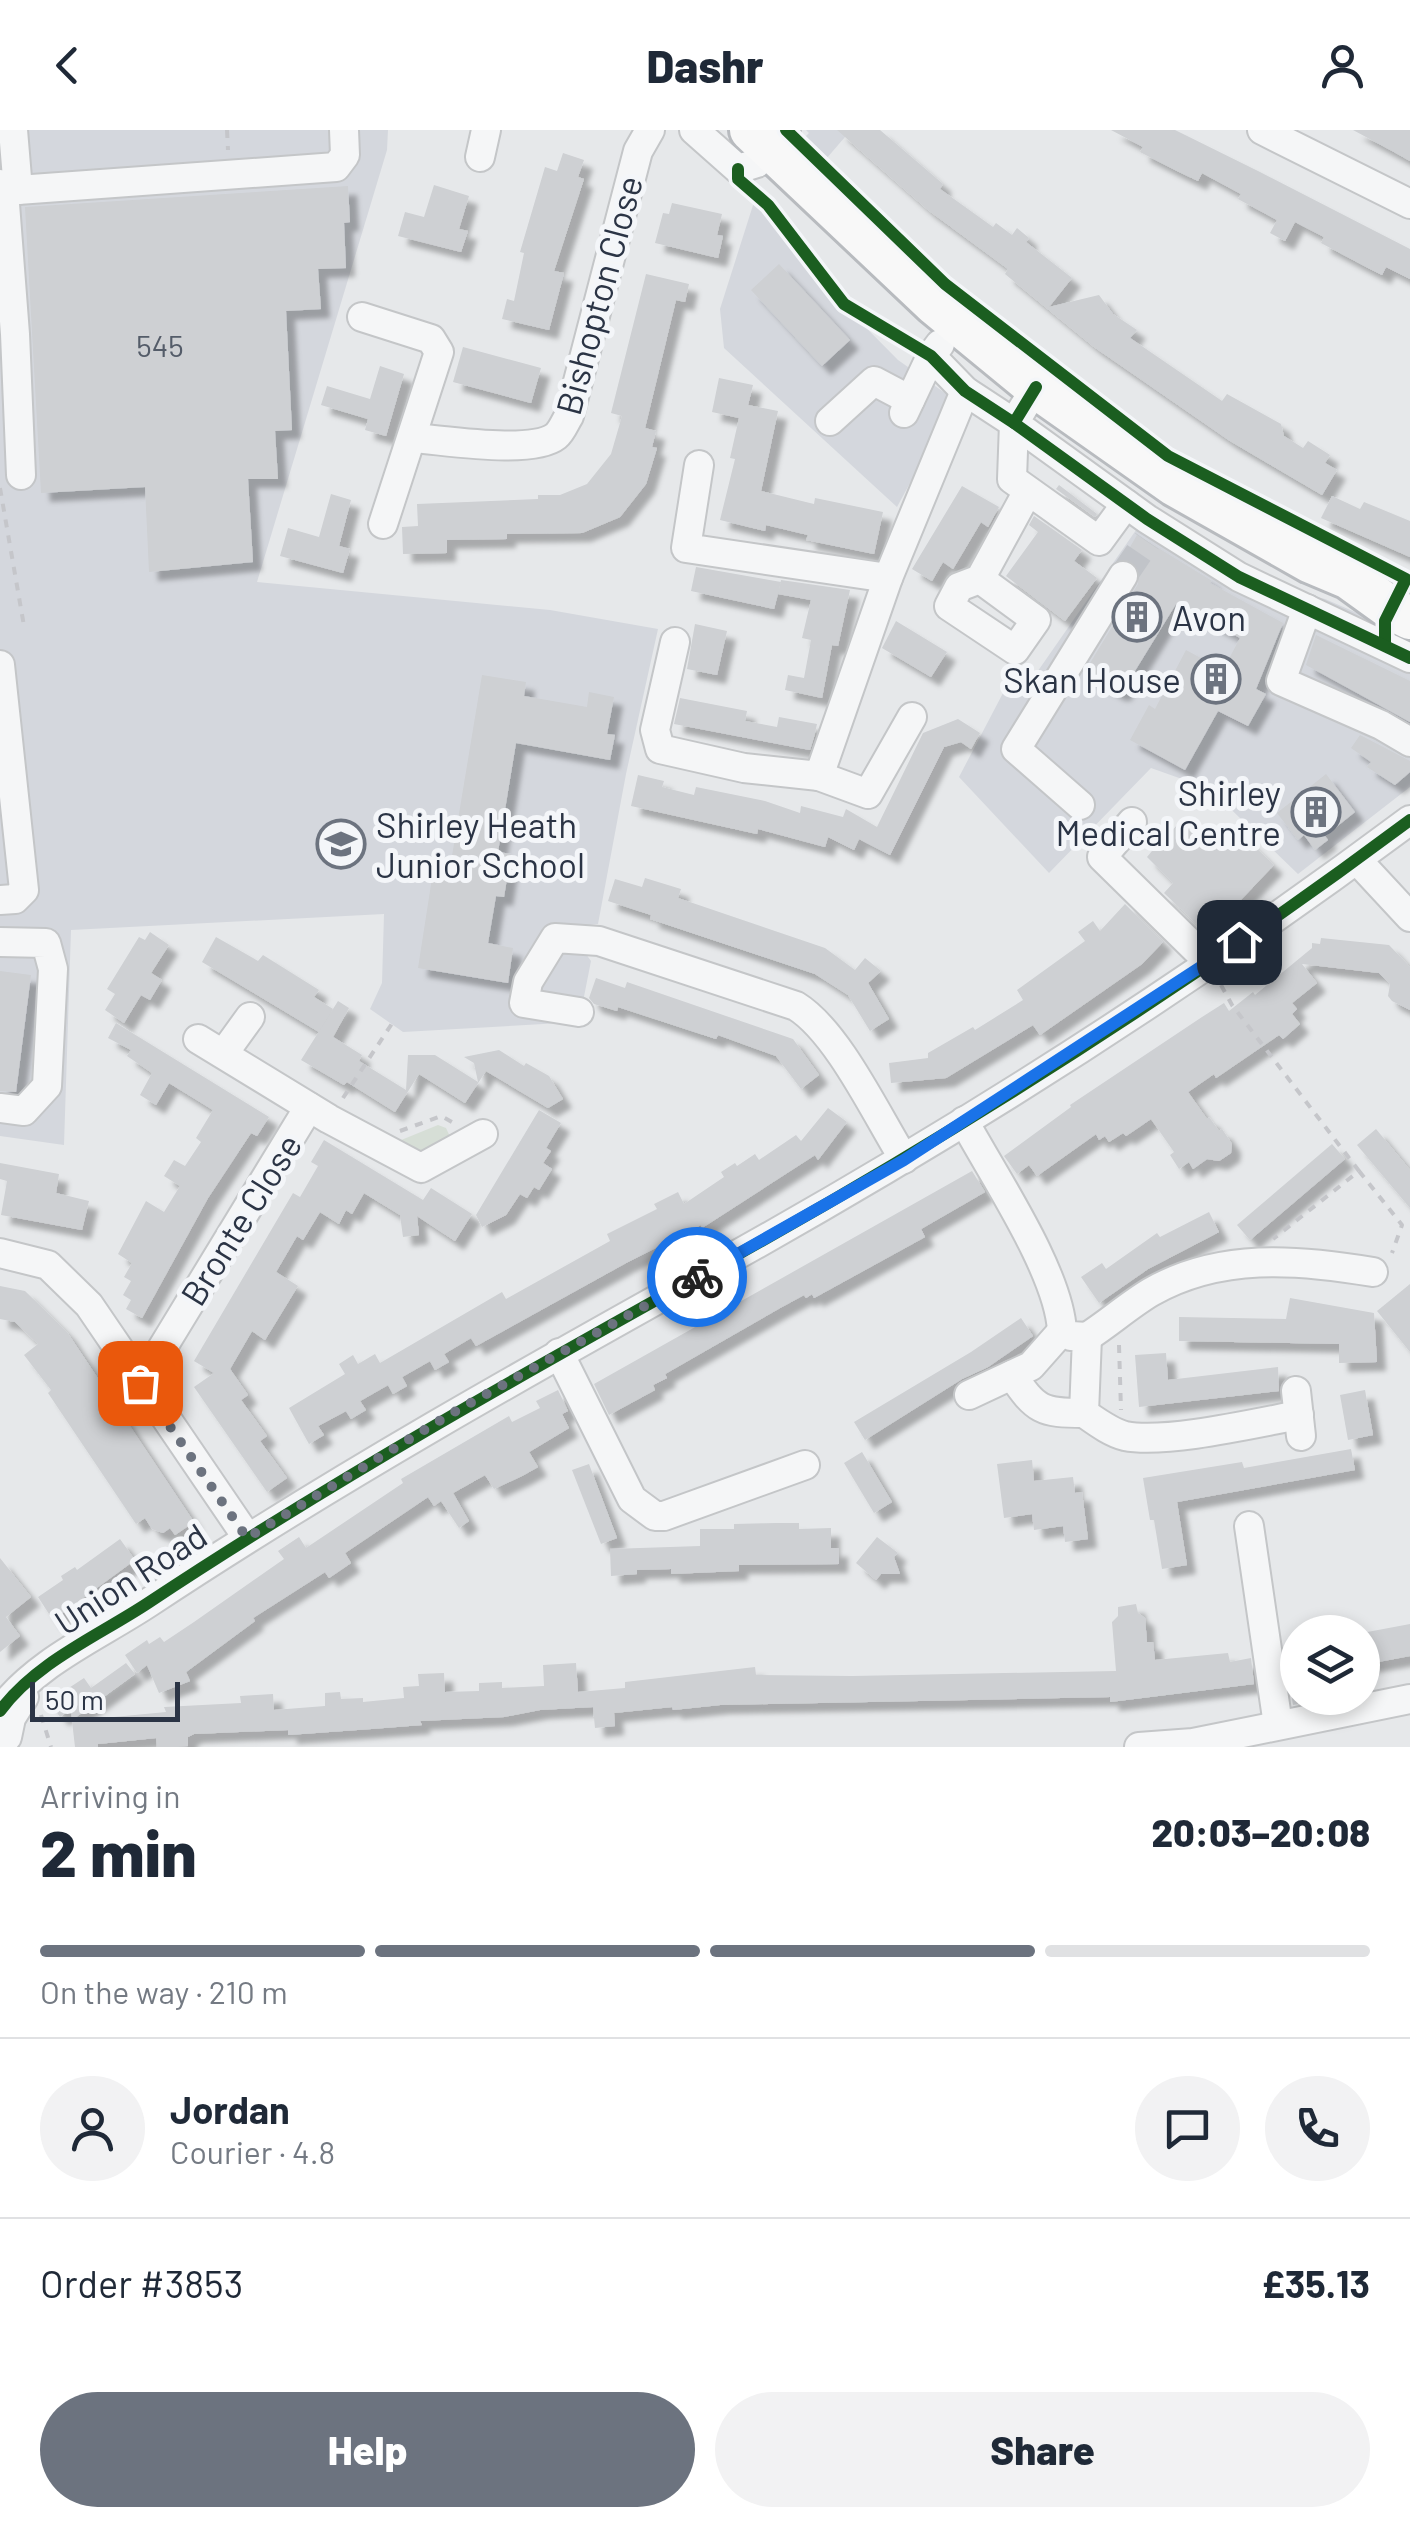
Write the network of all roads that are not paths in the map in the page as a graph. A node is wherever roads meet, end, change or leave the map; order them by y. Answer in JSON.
{"nodes":[{"id":1,"x":13,"y":130,"type":"edge"},
{"id":2,"x":344,"y":130,"type":"edge"},
{"id":3,"x":650,"y":130,"type":"edge"},
{"id":4,"x":694,"y":130,"type":"edge"},
{"id":5,"x":1262,"y":130,"type":"edge"},
{"id":6,"x":770,"y":136,"type":"edge"},
{"id":7,"x":7,"y":188,"type":"edge"},
{"id":8,"x":1410,"y":204,"type":"edge"},
{"id":9,"x":362,"y":316,"type":"dead end"},
{"id":10,"x":957,"y":322,"type":"junction"},
{"id":11,"x":930,"y":356,"type":"junction"},
{"id":12,"x":1036,"y":387,"type":"junction"},
{"id":13,"x":965,"y":392,"type":"junction"},
{"id":14,"x":830,"y":421,"type":"dead end"},
{"id":15,"x":1014,"y":424,"type":"junction"},
{"id":16,"x":412,"y":438,"type":"junction"},
{"id":17,"x":699,"y":465,"type":"dead end"},
{"id":18,"x":10,"y":481,"type":"edge"},
{"id":19,"x":1175,"y":485,"type":"junction"},
{"id":20,"x":1028,"y":491,"type":"junction"},
{"id":21,"x":1144,"y":522,"type":"junction"},
{"id":22,"x":383,"y":524,"type":"dead end"},
{"id":23,"x":1124,"y":576,"type":"tunnel mouth"},
{"id":24,"x":888,"y":578,"type":"junction"},
{"id":25,"x":1349,"y":578,"type":"junction"},
{"id":26,"x":980,"y":579,"type":"junction"},
{"id":27,"x":1410,"y":595,"type":"edge"},
{"id":28,"x":1307,"y":609,"type":"junction"},
{"id":29,"x":1410,"y":618,"type":"edge"},
{"id":30,"x":676,"y":642,"type":"dead end"},
{"id":31,"x":1410,"y":658,"type":"edge"},
{"id":32,"x":0,"y":666,"type":"edge"},
{"id":33,"x":912,"y":717,"type":"dead end"},
{"id":34,"x":1410,"y":742,"type":"edge"},
{"id":35,"x":819,"y":776,"type":"junction"},
{"id":36,"x":1080,"y":805,"type":"dead end"},
{"id":37,"x":1410,"y":820,"type":"edge"},
{"id":38,"x":1132,"y":822,"type":"dead end"},
{"id":39,"x":1356,"y":860,"type":"junction"},
{"id":40,"x":0,"y":900,"type":"edge"},
{"id":41,"x":1410,"y":917,"type":"edge"},
{"id":42,"x":0,"y":942,"type":"edge"},
{"id":43,"x":1210,"y":963,"type":"junction"},
{"id":44,"x":578,"y":1012,"type":"dead end"},
{"id":45,"x":250,"y":1017,"type":"dead end"},
{"id":46,"x":198,"y":1039,"type":"dead end"},
{"id":47,"x":224,"y":1053,"type":"junction"},
{"id":48,"x":0,"y":1108,"type":"edge"},
{"id":49,"x":319,"y":1113,"type":"junction"},
{"id":50,"x":964,"y":1120,"type":"junction"},
{"id":51,"x":466,"y":1133,"type":"road end"},
{"id":52,"x":904,"y":1160,"type":"junction"},
{"id":53,"x":0,"y":1253,"type":"edge"},
{"id":54,"x":1379,"y":1271,"type":"road end"},
{"id":55,"x":1074,"y":1334,"type":"junction"},
{"id":56,"x":558,"y":1352,"type":"junction"},
{"id":57,"x":1012,"y":1375,"type":"junction"},
{"id":58,"x":140,"y":1383,"type":"junction"},
{"id":59,"x":969,"y":1395,"type":"dead end"},
{"id":60,"x":1084,"y":1413,"type":"junction"},
{"id":61,"x":1299,"y":1414,"type":"dead end"},
{"id":62,"x":806,"y":1468,"type":"dead end"},
{"id":63,"x":1248,"y":1526,"type":"dead end"},
{"id":64,"x":247,"y":1538,"type":"junction"},
{"id":65,"x":1410,"y":1698,"type":"edge"},
{"id":66,"x":1278,"y":1726,"type":"junction"},
{"id":67,"x":5,"y":1732,"type":"edge"},
{"id":68,"x":1140,"y":1747,"type":"edge"}],
"edges":[{"from":1,"to":7,"type":"street"},
{"from":2,"to":7,"type":"street"},
{"from":3,"to":16,"type":"street","name":"Bishopton Close"},
{"from":4,"to":6,"type":"street"},
{"from":5,"to":8,"type":"street"},
{"from":6,"to":10,"type":"highway"},
{"from":7,"to":18,"type":"street"},
{"from":9,"to":16,"type":"street"},
{"from":10,"to":11,"type":"street"},
{"from":10,"to":12,"type":"highway"},
{"from":11,"to":13,"type":"street"},
{"from":11,"to":14,"type":"street"},
{"from":12,"to":15,"type":"street"},
{"from":12,"to":19,"type":"highway"},
{"from":13,"to":15,"type":"street"},
{"from":13,"to":24,"type":"street"},
{"from":15,"to":20,"type":"street"},
{"from":15,"to":21,"type":"street"},
{"from":16,"to":22,"type":"street"},
{"from":17,"to":24,"type":"street"},
{"from":19,"to":21,"type":"street"},
{"from":19,"to":25,"type":"highway"},
{"from":20,"to":21,"type":"street"},
{"from":20,"to":26,"type":"street"},
{"from":21,"to":28,"type":"street"},
{"from":23,"to":36,"type":"street"},
{"from":24,"to":35,"type":"street"},
{"from":25,"to":27,"type":"highway"},
{"from":25,"to":29,"type":"highway"},
{"from":26,"to":26,"type":"street"},
{"from":28,"to":31,"type":"street"},
{"from":28,"to":34,"type":"street"},
{"from":30,"to":35,"type":"street"},
{"from":32,"to":40,"type":"street"},
{"from":33,"to":35,"type":"street"},
{"from":37,"to":39,"type":"street","name":"Union Road"},
{"from":38,"to":43,"type":"street"},
{"from":39,"to":41,"type":"street"},
{"from":39,"to":43,"type":"street","name":"Union Road"},
{"from":42,"to":48,"type":"street"},
{"from":43,"to":50,"type":"street","name":"Union Road"},
{"from":44,"to":52,"type":"street"},
{"from":45,"to":47,"type":"street"},
{"from":46,"to":47,"type":"street","name":"Bronte Close"},
{"from":47,"to":49,"type":"street","name":"Bronte Close"},
{"from":49,"to":51,"type":"street","name":"Bronte Close"},
{"from":49,"to":58,"type":"street","name":"Bronte Close"},
{"from":50,"to":52,"type":"street","name":"Union Road"},
{"from":50,"to":55,"type":"street"},
{"from":52,"to":56,"type":"street","name":"Union Road"},
{"from":53,"to":58,"type":"street"},
{"from":54,"to":55,"type":"street"},
{"from":55,"to":57,"type":"street"},
{"from":55,"to":60,"type":"street"},
{"from":56,"to":62,"type":"street"},
{"from":56,"to":64,"type":"street","name":"Union Road"},
{"from":57,"to":59,"type":"street"},
{"from":57,"to":60,"type":"street"},
{"from":58,"to":64,"type":"street"},
{"from":60,"to":61,"type":"street"},
{"from":63,"to":66,"type":"street"},
{"from":64,"to":67,"type":"street","name":"Union Road"},
{"from":65,"to":66,"type":"street"},
{"from":66,"to":68,"type":"street"}]}
